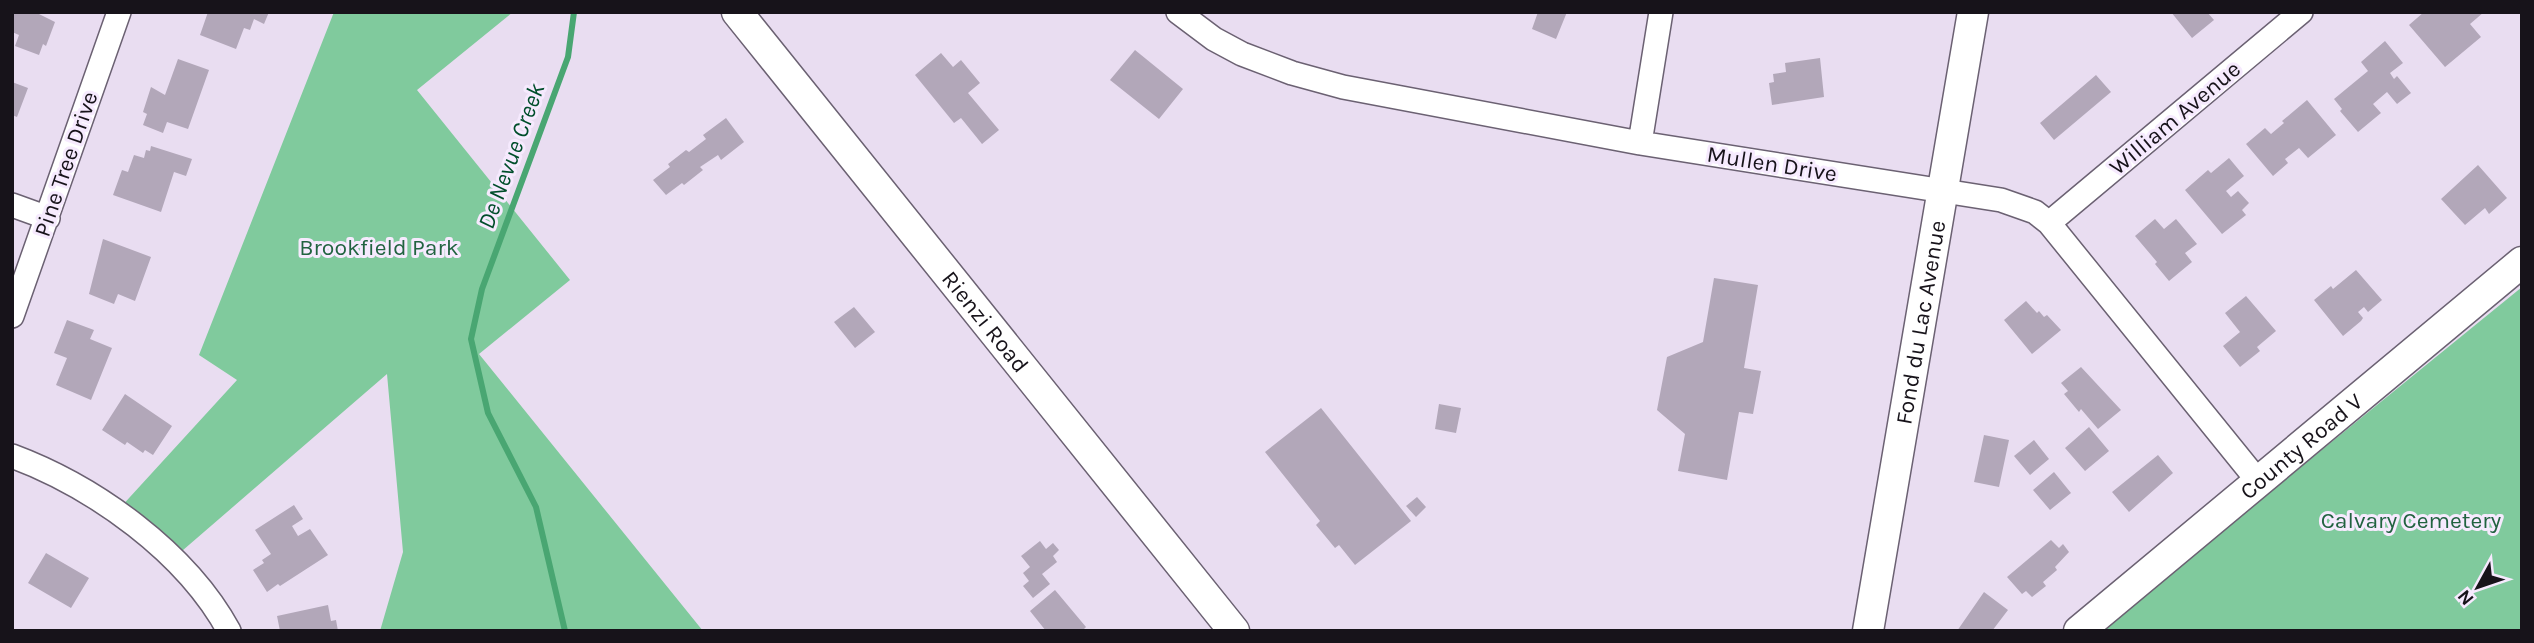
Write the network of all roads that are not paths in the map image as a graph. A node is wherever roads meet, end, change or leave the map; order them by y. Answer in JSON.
{"nodes":[{"id":1,"x":119,"y":12,"type":"edge"},
{"id":2,"x":737,"y":12,"type":"edge"},
{"id":3,"x":1178,"y":12,"type":"edge"},
{"id":4,"x":1661,"y":12,"type":"edge"},
{"id":5,"x":1973,"y":12,"type":"edge"},
{"id":6,"x":2301,"y":12,"type":"edge"},
{"id":7,"x":1640,"y":143,"type":"junction"},
{"id":8,"x":1942,"y":192,"type":"junction"},
{"id":9,"x":12,"y":205,"type":"edge"},
{"id":10,"x":48,"y":218,"type":"junction"},
{"id":11,"x":2049,"y":223,"type":"junction"},
{"id":12,"x":2522,"y":262,"type":"edge"},
{"id":13,"x":12,"y":316,"type":"edge"},
{"id":14,"x":12,"y":456,"type":"edge"},
{"id":15,"x":2258,"y":481,"type":"junction"},
{"id":16,"x":229,"y":631,"type":"edge"},
{"id":17,"x":1234,"y":631,"type":"edge"},
{"id":18,"x":1868,"y":631,"type":"edge"},
{"id":19,"x":2079,"y":631,"type":"edge"}],
"edges":[{"from":1,"to":10,"type":"street","name":"Pine Tree Drive"},
{"from":2,"to":17,"type":"main road","name":"Rienzi Road"},
{"from":3,"to":7,"type":"street","name":"Mullen Drive"},
{"from":4,"to":7,"type":"street"},
{"from":5,"to":8,"type":"main road","name":"Fond du Lac Avenue"},
{"from":6,"to":11,"type":"street","name":"William Avenue"},
{"from":7,"to":8,"type":"street","name":"Mullen Drive"},
{"from":8,"to":11,"type":"street","name":"Mullen Drive"},
{"from":8,"to":18,"type":"main road","name":"Fond du Lac Avenue"},
{"from":9,"to":10,"type":"street"},
{"from":10,"to":13,"type":"street","name":"Pine Tree Drive"},
{"from":11,"to":15,"type":"street","name":"Mullen Drive"},
{"from":12,"to":15,"type":"main road","name":"County Road V"},
{"from":14,"to":16,"type":"street"},
{"from":15,"to":19,"type":"main road","name":"County Road V"}]}
